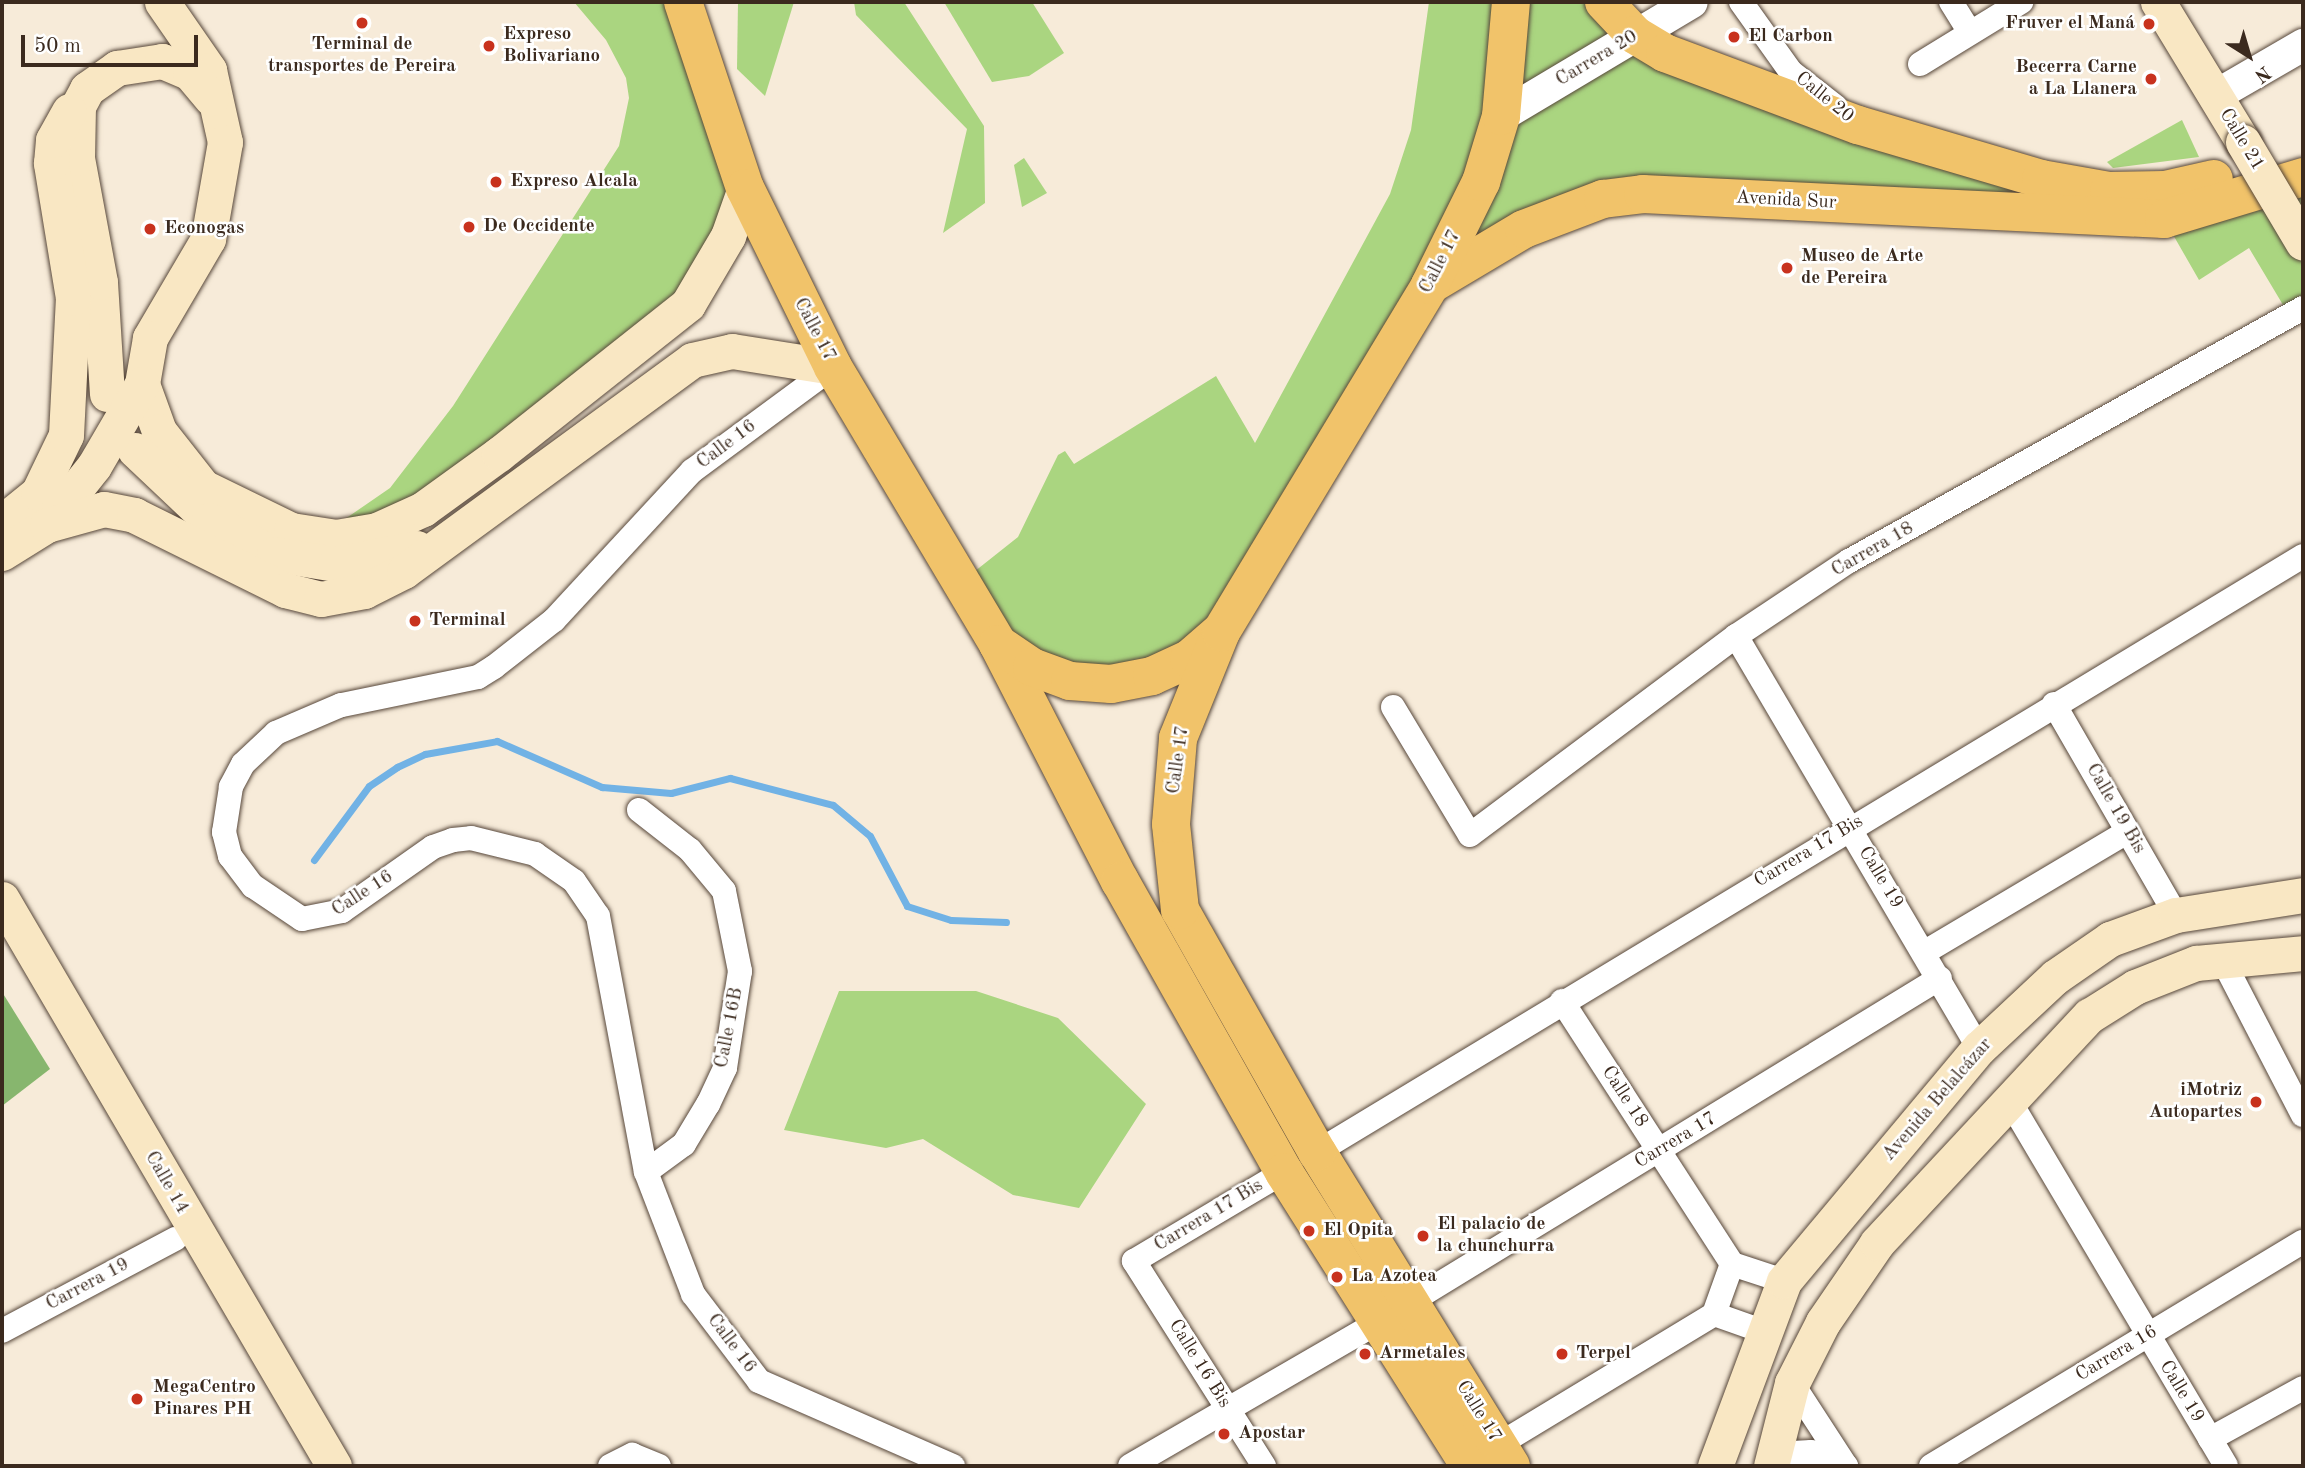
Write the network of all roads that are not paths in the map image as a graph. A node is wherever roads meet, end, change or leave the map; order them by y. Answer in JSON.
{"nodes":[{"id":1,"x":162,"y":2,"type":"edge"},
{"id":2,"x":669,"y":2,"type":"edge"},
{"id":3,"x":683,"y":2,"type":"edge"},
{"id":4,"x":692,"y":2,"type":"edge"},
{"id":5,"x":1511,"y":2,"type":"edge"},
{"id":6,"x":1604,"y":2,"type":"edge"},
{"id":7,"x":1692,"y":2,"type":"edge"},
{"id":8,"x":1741,"y":2,"type":"edge"},
{"id":9,"x":1951,"y":2,"type":"edge"},
{"id":10,"x":2021,"y":2,"type":"edge"},
{"id":11,"x":2158,"y":2,"type":"edge"},
{"id":12,"x":1970,"y":32,"type":"junction"},
{"id":13,"x":1635,"y":35,"type":"junction"},
{"id":14,"x":2303,"y":45,"type":"edge"},
{"id":15,"x":699,"y":49,"type":"junction"},
{"id":16,"x":1920,"y":64,"type":"dead end"},
{"id":17,"x":87,"y":89,"type":"junction"},
{"id":18,"x":2215,"y":96,"type":"junction"},
{"id":19,"x":222,"y":113,"type":"junction"},
{"id":20,"x":1501,"y":116,"type":"junction"},
{"id":21,"x":1858,"y":125,"type":"junction"},
{"id":22,"x":2303,"y":154,"type":"edge"},
{"id":23,"x":2303,"y":177,"type":"edge"},
{"id":24,"x":745,"y":188,"type":"junction"},
{"id":25,"x":2303,"y":243,"type":"edge"},
{"id":26,"x":1430,"y":285,"type":"junction"},
{"id":27,"x":2303,"y":307,"type":"edge"},
{"id":28,"x":833,"y":367,"type":"junction"},
{"id":29,"x":142,"y":384,"type":"junction"},
{"id":30,"x":107,"y":394,"type":"dead end"},
{"id":31,"x":135,"y":450,"type":"dead end"},
{"id":32,"x":2,"y":523,"type":"edge"},
{"id":33,"x":47,"y":525,"type":"junction"},
{"id":34,"x":442,"y":538,"type":"junction"},
{"id":35,"x":2,"y":553,"type":"edge"},
{"id":36,"x":2303,"y":556,"type":"edge"},
{"id":37,"x":1220,"y":632,"type":"junction"},
{"id":38,"x":1736,"y":636,"type":"junction"},
{"id":39,"x":998,"y":644,"type":"junction"},
{"id":40,"x":2054,"y":704,"type":"junction"},
{"id":41,"x":1394,"y":707,"type":"dead end"},
{"id":42,"x":639,"y":810,"type":"dead end"},
{"id":43,"x":1850,"y":827,"type":"junction"},
{"id":44,"x":2127,"y":832,"type":"junction"},
{"id":45,"x":2302,"y":895,"type":"edge"},
{"id":46,"x":2,"y":899,"type":"edge"},
{"id":47,"x":2176,"y":915,"type":"junction"},
{"id":48,"x":2,"y":941,"type":"edge"},
{"id":49,"x":1925,"y":952,"type":"junction"},
{"id":50,"x":2303,"y":953,"type":"edge"},
{"id":51,"x":2221,"y":957,"type":"junction"},
{"id":52,"x":1940,"y":978,"type":"junction"},
{"id":53,"x":1562,"y":1001,"type":"junction"},
{"id":54,"x":1979,"y":1048,"type":"junction"},
{"id":55,"x":2008,"y":1100,"type":"junction"},
{"id":56,"x":2303,"y":1115,"type":"edge"},
{"id":57,"x":1317,"y":1152,"type":"junction"},
{"id":58,"x":1659,"y":1152,"type":"junction"},
{"id":59,"x":646,"y":1172,"type":"junction"},
{"id":60,"x":1284,"y":1172,"type":"junction"},
{"id":61,"x":175,"y":1239,"type":"junction"},
{"id":62,"x":2303,"y":1242,"type":"edge"},
{"id":63,"x":1134,"y":1261,"type":"joint"},
{"id":64,"x":1732,"y":1264,"type":"junction"},
{"id":65,"x":1784,"y":1282,"type":"junction"},
{"id":66,"x":1410,"y":1302,"type":"junction"},
{"id":67,"x":1714,"y":1314,"type":"junction"},
{"id":68,"x":1378,"y":1322,"type":"junction"},
{"id":69,"x":2,"y":1331,"type":"edge"},
{"id":70,"x":1762,"y":1331,"type":"junction"},
{"id":71,"x":2148,"y":1336,"type":"junction"},
{"id":72,"x":1792,"y":1383,"type":"junction"},
{"id":73,"x":2303,"y":1388,"type":"edge"},
{"id":74,"x":1227,"y":1409,"type":"junction"},
{"id":75,"x":2210,"y":1439,"type":"junction"},
{"id":76,"x":1772,"y":1460,"type":"edge"},
{"id":77,"x":621,"y":1461,"type":"edge"},
{"id":78,"x":328,"y":1462,"type":"edge"},
{"id":79,"x":1480,"y":1462,"type":"edge"},
{"id":80,"x":659,"y":1466,"type":"edge"},
{"id":81,"x":953,"y":1466,"type":"edge"},
{"id":82,"x":1130,"y":1466,"type":"edge"},
{"id":83,"x":1264,"y":1466,"type":"edge"},
{"id":84,"x":1716,"y":1466,"type":"edge"},
{"id":85,"x":1846,"y":1466,"type":"edge"},
{"id":86,"x":1931,"y":1466,"type":"edge"},
{"id":87,"x":2226,"y":1466,"type":"edge"}],
"edges":[{"from":1,"to":19,"type":"main road"},
{"from":2,"to":15,"type":"main road","name":"Calle 17"},
{"from":3,"to":15,"type":"main road","name":"Calle 17"},
{"from":4,"to":15,"type":"main road","name":"Calle 17"},
{"from":5,"to":20,"type":"main road","name":"Calle 17"},
{"from":6,"to":13,"type":"main road"},
{"from":7,"to":13,"type":"street","name":"Carrera 20"},
{"from":8,"to":21,"type":"street","name":"Calle 20"},
{"from":9,"to":12,"type":"street"},
{"from":10,"to":12,"type":"street"},
{"from":11,"to":18,"type":"main road","name":"Calle 21"},
{"from":12,"to":16,"type":"street"},
{"from":13,"to":20,"type":"street","name":"Carrera 20"},
{"from":13,"to":21,"type":"main road"},
{"from":14,"to":18,"type":"street"},
{"from":15,"to":24,"type":"main road","name":"Calle 17"},
{"from":17,"to":19,"type":"main road"},
{"from":17,"to":30,"type":"main road"},
{"from":17,"to":32,"type":"main road"},
{"from":18,"to":25,"type":"main road","name":"Calle 21","bridge":true},
{"from":19,"to":29,"type":"main road"},
{"from":20,"to":26,"type":"main road","name":"Calle 17"},
{"from":21,"to":22,"type":"main road"},
{"from":23,"to":26,"type":"main road","name":"Avenida Sur"},
{"from":24,"to":28,"type":"main road","name":"Calle 17"},
{"from":24,"to":29,"type":"main road"},
{"from":26,"to":37,"type":"main road","name":"Calle 17"},
{"from":27,"to":38,"type":"street","name":"Carrera 18"},
{"from":28,"to":34,"type":"main road"},
{"from":28,"to":39,"type":"main road","name":"Calle 17"},
{"from":28,"to":59,"type":"street","name":"Calle 16"},
{"from":29,"to":33,"type":"main road"},
{"from":31,"to":34,"type":"main road"},
{"from":33,"to":34,"type":"main road"},
{"from":33,"to":35,"type":"main road"},
{"from":36,"to":40,"type":"street","name":"Carrera 17 Bis"},
{"from":37,"to":39,"type":"main road"},
{"from":37,"to":57,"type":"main road","name":"Calle 17"},
{"from":38,"to":41,"type":"street","name":"Carrera 18"},
{"from":38,"to":43,"type":"street","name":"Calle 19"},
{"from":39,"to":60,"type":"main road","name":"Calle 17"},
{"from":40,"to":43,"type":"street","name":"Carrera 17 Bis"},
{"from":40,"to":44,"type":"street","name":"Calle 19 Bis"},
{"from":42,"to":59,"type":"street","name":"Calle 16B"},
{"from":43,"to":49,"type":"street","name":"Calle 19"},
{"from":43,"to":53,"type":"street","name":"Carrera 17 Bis"},
{"from":44,"to":47,"type":"street","name":"Calle 19 Bis"},
{"from":44,"to":49,"type":"street"},
{"from":45,"to":47,"type":"main road","name":"Avenida Belalcázar"},
{"from":46,"to":78,"type":"main road","name":"Calle 14"},
{"from":47,"to":54,"type":"main road","name":"Avenida Belalcázar"},
{"from":48,"to":61,"type":"main road","name":"Calle 14"},
{"from":49,"to":52,"type":"street","name":"Calle 19"},
{"from":50,"to":51,"type":"main road"},
{"from":51,"to":55,"type":"main road"},
{"from":51,"to":56,"type":"street"},
{"from":52,"to":54,"type":"street","name":"Calle 19"},
{"from":52,"to":58,"type":"street","name":"Carrera 17"},
{"from":53,"to":57,"type":"street","name":"Carrera 17 Bis"},
{"from":53,"to":58,"type":"street","name":"Calle 18"},
{"from":54,"to":65,"type":"main road","name":"Avenida Belalcázar"},
{"from":55,"to":71,"type":"street","name":"Calle 19"},
{"from":55,"to":72,"type":"main road"},
{"from":57,"to":66,"type":"main road","name":"Calle 17"},
{"from":58,"to":64,"type":"street","name":"Calle 18"},
{"from":58,"to":66,"type":"street","name":"Carrera 17"},
{"from":59,"to":81,"type":"street","name":"Calle 16"},
{"from":60,"to":63,"type":"street","name":"Carrera 17 Bis"},
{"from":60,"to":68,"type":"main road","name":"Calle 17"},
{"from":61,"to":69,"type":"street","name":"Carrera 19"},
{"from":61,"to":78,"type":"main road","name":"Calle 14"},
{"from":62,"to":71,"type":"street","name":"Carrera 16"},
{"from":63,"to":74,"type":"street","name":"Calle 16 Bis"},
{"from":64,"to":65,"type":"street"},
{"from":64,"to":67,"type":"street"},
{"from":65,"to":70,"type":"main road","name":"Avenida Belalcázar"},
{"from":66,"to":79,"type":"main road","name":"Calle 17"},
{"from":67,"to":70,"type":"street"},
{"from":67,"to":79,"type":"street"},
{"from":68,"to":74,"type":"street"},
{"from":68,"to":79,"type":"main road","name":"Calle 17"},
{"from":70,"to":84,"type":"main road","name":"Avenida Belalcázar"},
{"from":71,"to":75,"type":"street","name":"Calle 19"},
{"from":71,"to":86,"type":"street","name":"Carrera 16"},
{"from":72,"to":76,"type":"main road"},
{"from":72,"to":85,"type":"street"},
{"from":73,"to":75,"type":"street"},
{"from":74,"to":82,"type":"street"},
{"from":74,"to":83,"type":"street","name":"Calle 16 Bis"},
{"from":75,"to":87,"type":"street","name":"Calle 19"},
{"from":76,"to":85,"type":"street"},
{"from":77,"to":80,"type":"street"}]}
